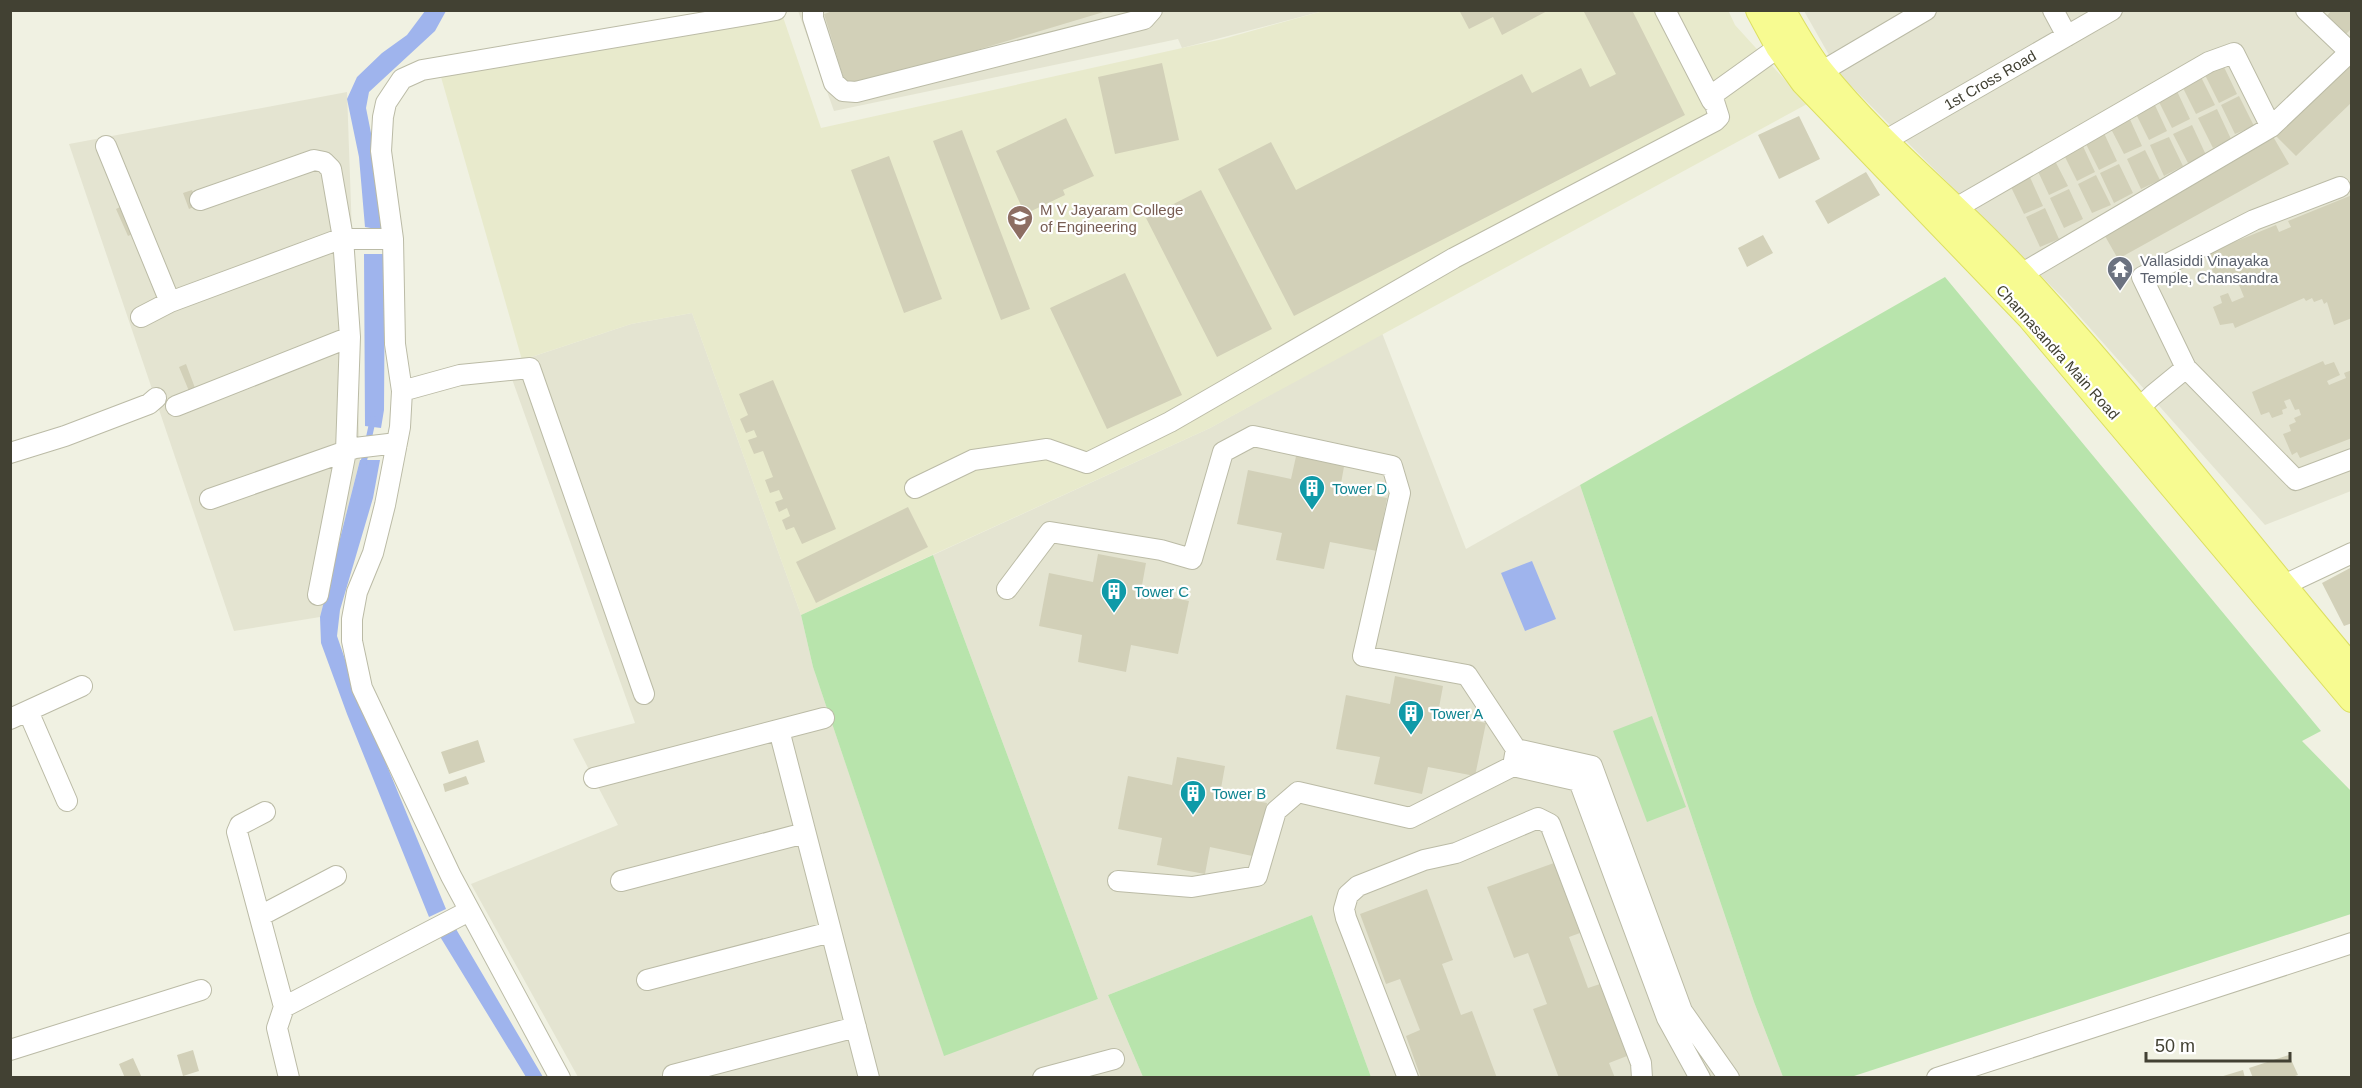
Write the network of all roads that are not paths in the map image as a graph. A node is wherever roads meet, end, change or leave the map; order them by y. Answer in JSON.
{"nodes":[{"id":1,"x":776,"y":10,"type":"edge"},
{"id":2,"x":813,"y":10,"type":"edge"},
{"id":3,"x":1152,"y":10,"type":"edge"},
{"id":4,"x":1665,"y":10,"type":"edge"},
{"id":5,"x":1758,"y":10,"type":"edge"},
{"id":6,"x":1782,"y":10,"type":"edge"},
{"id":7,"x":1926,"y":10,"type":"edge"},
{"id":8,"x":2053,"y":10,"type":"edge"},
{"id":9,"x":2112,"y":10,"type":"edge"},
{"id":10,"x":2306,"y":10,"type":"edge"},
{"id":11,"x":2067,"y":36,"type":"junction"},
{"id":12,"x":1779,"y":47,"type":"junction"},
{"id":13,"x":2351,"y":51,"type":"edge"},
{"id":14,"x":1812,"y":76,"type":"junction"},
{"id":15,"x":1712,"y":101,"type":"junction"},
{"id":16,"x":2271,"y":127,"type":"junction"},
{"id":17,"x":106,"y":146,"type":"dead end"},
{"id":18,"x":1876,"y":146,"type":"junction"},
{"id":19,"x":2340,"y":187,"type":"dead end"},
{"id":20,"x":200,"y":200,"type":"dead end"},
{"id":21,"x":1956,"y":208,"type":"junction"},
{"id":22,"x":370,"y":238,"type":"junction"},
{"id":23,"x":2020,"y":274,"type":"junction"},
{"id":24,"x":170,"y":302,"type":"junction"},
{"id":25,"x":141,"y":317,"type":"dead end"},
{"id":26,"x":350,"y":337,"type":"junction"},
{"id":27,"x":2186,"y":368,"type":"junction"},
{"id":28,"x":402,"y":391,"type":"junction"},
{"id":29,"x":156,"y":398,"type":"dead end"},
{"id":30,"x":177,"y":406,"type":"dead end"},
{"id":31,"x":2130,"y":417,"type":"junction"},
{"id":32,"x":370,"y":446,"type":"junction"},
{"id":33,"x":10,"y":453,"type":"edge"},
{"id":34,"x":2352,"y":459,"type":"edge"},
{"id":35,"x":915,"y":488,"type":"dead end"},
{"id":36,"x":210,"y":499,"type":"dead end"},
{"id":37,"x":2352,"y":553,"type":"edge"},
{"id":38,"x":2282,"y":586,"type":"junction"},
{"id":39,"x":1007,"y":589,"type":"dead end"},
{"id":40,"x":318,"y":595,"type":"dead end"},
{"id":41,"x":2352,"y":669,"type":"edge"},
{"id":42,"x":82,"y":686,"type":"dead end"},
{"id":43,"x":644,"y":694,"type":"dead end"},
{"id":44,"x":2352,"y":699,"type":"edge"},
{"id":45,"x":19,"y":715,"type":"edge"},
{"id":46,"x":824,"y":718,"type":"dead end"},
{"id":47,"x":778,"y":730,"type":"junction"},
{"id":48,"x":1515,"y":757,"type":"junction"},
{"id":49,"x":594,"y":778,"type":"dead end"},
{"id":50,"x":67,"y":801,"type":"dead end"},
{"id":51,"x":265,"y":812,"type":"dead end"},
{"id":52,"x":806,"y":833,"type":"junction"},
{"id":53,"x":336,"y":876,"type":"dead end"},
{"id":54,"x":621,"y":881,"type":"dead end"},
{"id":55,"x":1118,"y":881,"type":"dead end"},
{"id":56,"x":462,"y":914,"type":"junction"},
{"id":57,"x":260,"y":916,"type":"junction"},
{"id":58,"x":831,"y":932,"type":"junction"},
{"id":59,"x":2352,"y":943,"type":"edge"},
{"id":60,"x":647,"y":980,"type":"dead end"},
{"id":61,"x":201,"y":990,"type":"dead end"},
{"id":62,"x":284,"y":1007,"type":"junction"},
{"id":63,"x":856,"y":1027,"type":"junction"},
{"id":64,"x":10,"y":1050,"type":"edge"},
{"id":65,"x":1114,"y":1059,"type":"dead end"},
{"id":66,"x":673,"y":1075,"type":"dead end"},
{"id":67,"x":289,"y":1077,"type":"edge"},
{"id":68,"x":560,"y":1077,"type":"edge"},
{"id":69,"x":869,"y":1077,"type":"edge"},
{"id":70,"x":1043,"y":1077,"type":"edge"},
{"id":71,"x":1408,"y":1077,"type":"edge"},
{"id":72,"x":1642,"y":1077,"type":"edge"},
{"id":73,"x":1700,"y":1077,"type":"edge"},
{"id":74,"x":1729,"y":1077,"type":"edge"},
{"id":75,"x":1937,"y":1077,"type":"edge"}],
"edges":[{"from":1,"to":22,"type":"street"},
{"from":2,"to":3,"type":"street"},
{"from":4,"to":15,"type":"street"},
{"from":5,"to":12,"type":"main road","name":"Channasandra Main Road"},
{"from":6,"to":14,"type":"main road","name":"Channasandra Main Road"},
{"from":7,"to":14,"type":"street"},
{"from":8,"to":11,"type":"street"},
{"from":9,"to":11,"type":"street","name":"1st Cross Road"},
{"from":10,"to":13,"type":"street"},
{"from":11,"to":18,"type":"street","name":"1st Cross Road"},
{"from":12,"to":14,"type":"main road","name":"Channasandra Main Road"},
{"from":12,"to":15,"type":"street"},
{"from":13,"to":16,"type":"street"},
{"from":14,"to":18,"type":"main road","name":"Channasandra Main Road"},
{"from":15,"to":35,"type":"street"},
{"from":16,"to":21,"type":"street"},
{"from":16,"to":23,"type":"street"},
{"from":17,"to":24,"type":"street"},
{"from":18,"to":21,"type":"main road","name":"Channasandra Main Road"},
{"from":18,"to":31,"type":"main road","name":"Channasandra Main Road"},
{"from":19,"to":27,"type":"street"},
{"from":20,"to":22,"type":"street"},
{"from":21,"to":23,"type":"main road","name":"Channasandra Main Road"},
{"from":22,"to":24,"type":"street"},
{"from":22,"to":26,"type":"street"},
{"from":22,"to":28,"type":"street"},
{"from":23,"to":31,"type":"main road","name":"Channasandra Main Road"},
{"from":24,"to":25,"type":"street"},
{"from":26,"to":30,"type":"street"},
{"from":26,"to":32,"type":"street"},
{"from":27,"to":31,"type":"street"},
{"from":27,"to":34,"type":"street"},
{"from":28,"to":32,"type":"street"},
{"from":28,"to":43,"type":"street"},
{"from":29,"to":33,"type":"street"},
{"from":31,"to":38,"type":"main road","name":"Channasandra Main Road"},
{"from":31,"to":44,"type":"main road","name":"Channasandra Main Road"},
{"from":32,"to":36,"type":"street"},
{"from":32,"to":40,"type":"street"},
{"from":32,"to":56,"type":"street"},
{"from":37,"to":38,"type":"street"},
{"from":38,"to":41,"type":"main road","name":"Channasandra Main Road"},
{"from":39,"to":48,"type":"street"},
{"from":42,"to":45,"type":"street"},
{"from":45,"to":50,"type":"street"},
{"from":46,"to":47,"type":"street"},
{"from":47,"to":49,"type":"street"},
{"from":47,"to":52,"type":"street"},
{"from":48,"to":55,"type":"street"},
{"from":48,"to":73,"type":"street"},
{"from":48,"to":74,"type":"street"},
{"from":51,"to":57,"type":"street"},
{"from":52,"to":54,"type":"street"},
{"from":52,"to":58,"type":"street"},
{"from":53,"to":57,"type":"street"},
{"from":56,"to":62,"type":"street"},
{"from":56,"to":68,"type":"street"},
{"from":57,"to":62,"type":"street"},
{"from":58,"to":60,"type":"street"},
{"from":58,"to":63,"type":"street"},
{"from":59,"to":75,"type":"street"},
{"from":61,"to":64,"type":"street"},
{"from":62,"to":67,"type":"street"},
{"from":63,"to":66,"type":"street"},
{"from":63,"to":69,"type":"street"},
{"from":65,"to":70,"type":"street"},
{"from":71,"to":72,"type":"street"}]}
